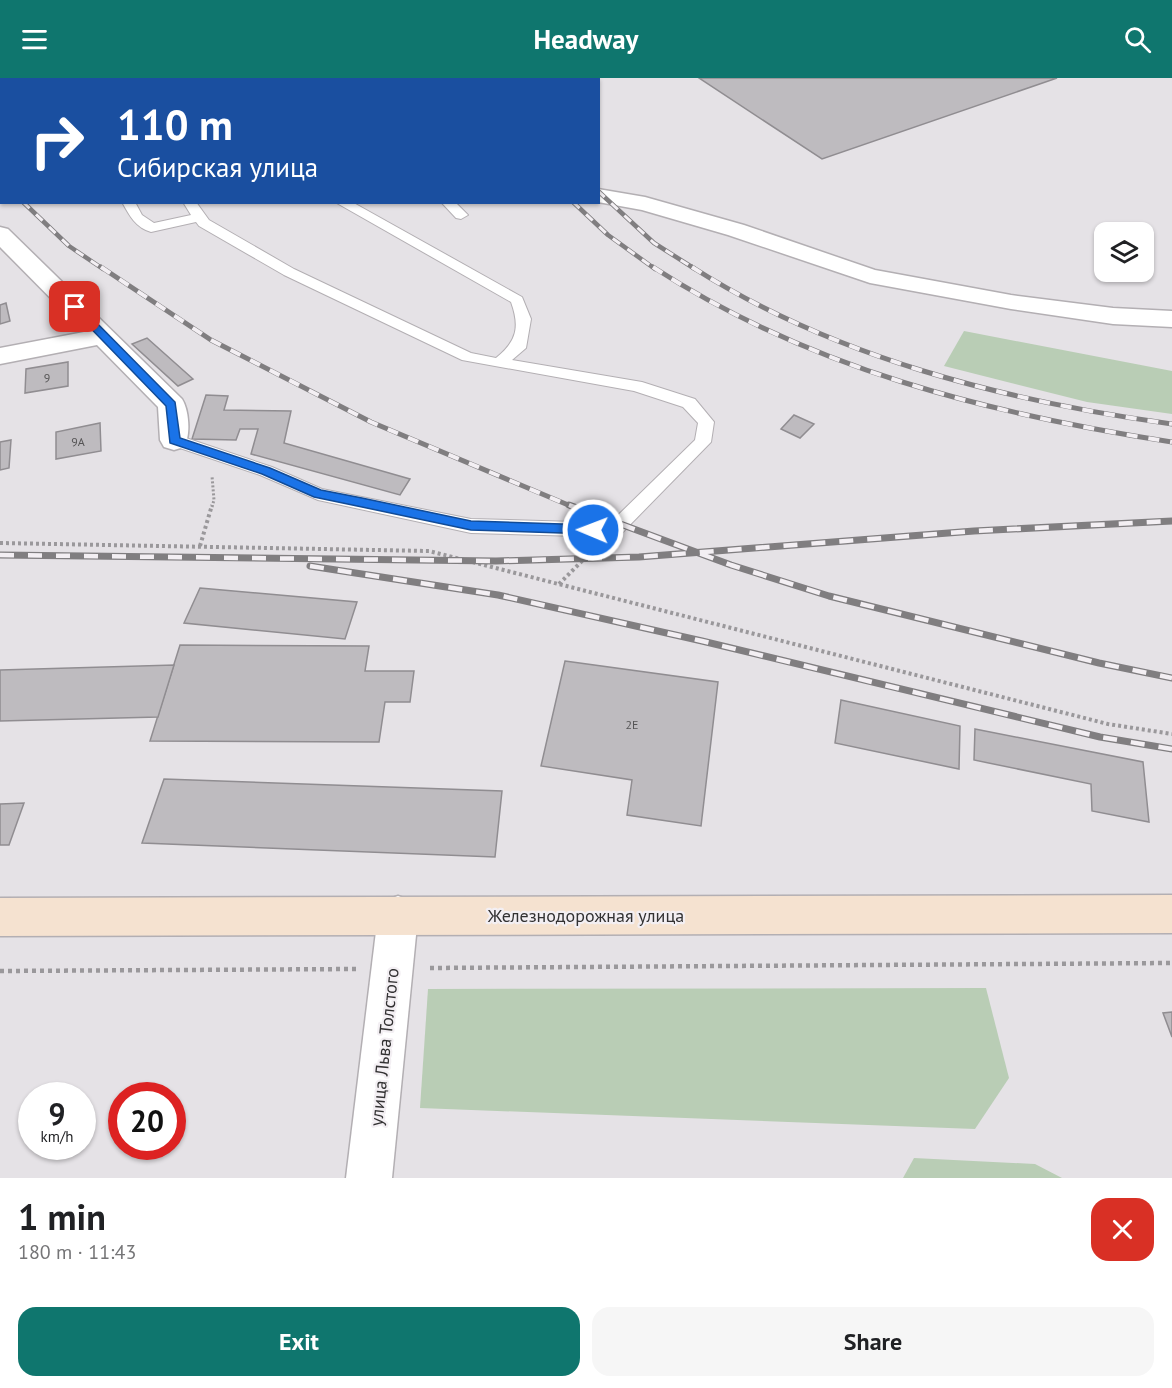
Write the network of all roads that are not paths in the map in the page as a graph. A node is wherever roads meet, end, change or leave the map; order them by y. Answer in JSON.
{"nodes":[{"id":1,"x":600,"y":196,"type":"edge"},
{"id":2,"x":129,"y":204,"type":"edge"},
{"id":3,"x":190,"y":204,"type":"edge"},
{"id":4,"x":344,"y":204,"type":"edge"},
{"id":5,"x":449,"y":204,"type":"edge"},
{"id":6,"x":461,"y":215,"type":"dead end"},
{"id":7,"x":199,"y":217,"type":"junction"},
{"id":8,"x":0,"y":234,"type":"edge"},
{"id":9,"x":1172,"y":319,"type":"edge"},
{"id":10,"x":105,"y":336,"type":"junction"},
{"id":11,"x":0,"y":356,"type":"edge"},
{"id":12,"x":499,"y":363,"type":"junction"},
{"id":13,"x":174,"y":440,"type":"joint"},
{"id":14,"x":1172,"y":914,"type":"edge"},
{"id":15,"x":398,"y":915,"type":"junction"},
{"id":16,"x":0,"y":917,"type":"edge"},
{"id":17,"x":369,"y":1178,"type":"edge"}],
"edges":[{"from":1,"to":9,"type":"street"},
{"from":2,"to":7,"type":"lane"},
{"from":3,"to":7,"type":"lane"},
{"from":4,"to":12,"type":"lane"},
{"from":5,"to":6,"type":"lane"},
{"from":7,"to":12,"type":"lane"},
{"from":8,"to":10,"type":"street"},
{"from":10,"to":11,"type":"street"},
{"from":10,"to":13,"type":"street"},
{"from":12,"to":13,"type":"lane"},
{"from":14,"to":15,"type":"main road","name":"Железнодорожная улица"},
{"from":15,"to":16,"type":"main road","name":"Железнодорожная улица"},
{"from":15,"to":17,"type":"street","name":"улица Льва Толстого"}]}
